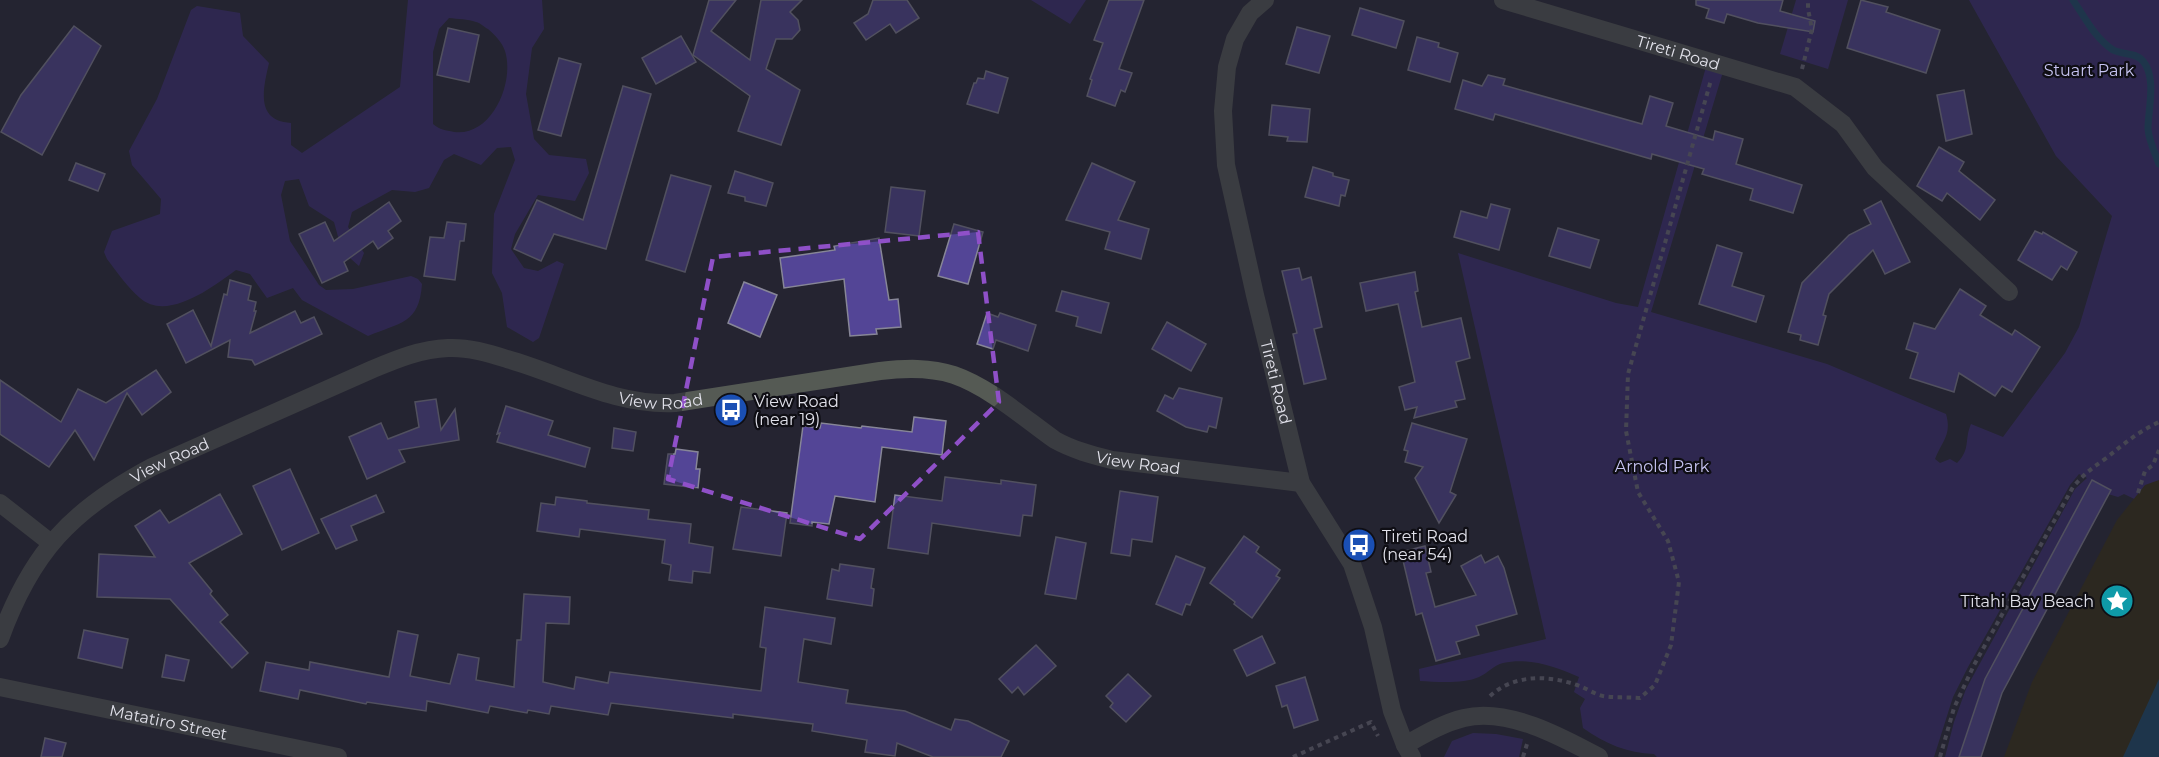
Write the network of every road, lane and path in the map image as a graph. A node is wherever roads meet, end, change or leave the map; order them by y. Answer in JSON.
{"nodes":[{"id":1,"x":1266,"y":0,"type":"edge"},
{"id":2,"x":1503,"y":0,"type":"edge"},
{"id":3,"x":1808,"y":0,"type":"edge"},
{"id":4,"x":1709,"y":87,"type":"dead end"},
{"id":5,"x":1795,"y":87,"type":"junction"},
{"id":6,"x":2009,"y":292,"type":"dead end"},
{"id":7,"x":2159,"y":422,"type":"edge"},
{"id":8,"x":2159,"y":450,"type":"edge"},
{"id":9,"x":1301,"y":483,"type":"junction"},
{"id":10,"x":2138,"y":492,"type":"dead end"},
{"id":11,"x":0,"y":502,"type":"edge"},
{"id":12,"x":51,"y":543,"type":"junction"},
{"id":13,"x":0,"y":639,"type":"edge"},
{"id":14,"x":0,"y":687,"type":"edge"},
{"id":15,"x":1480,"y":716,"type":"junction"},
{"id":16,"x":1528,"y":741,"type":"dead end"},
{"id":17,"x":1408,"y":751,"type":"edge"},
{"id":18,"x":338,"y":757,"type":"edge"},
{"id":19,"x":1293,"y":757,"type":"edge"},
{"id":20,"x":1523,"y":757,"type":"edge"},
{"id":21,"x":1599,"y":757,"type":"edge"},
{"id":22,"x":1940,"y":757,"type":"edge"}],
"edges":[{"from":1,"to":9,"type":"street","name":"Tireti Road"},
{"from":2,"to":5,"type":"street","name":"Tireti Road"},
{"from":3,"to":5,"type":"path"},
{"from":4,"to":15,"type":"path"},
{"from":5,"to":6,"type":"street","name":"Tireti Road"},
{"from":7,"to":22,"type":"path"},
{"from":8,"to":10,"type":"path"},
{"from":9,"to":12,"type":"street","name":"View Road"},
{"from":9,"to":17,"type":"street","name":"Tireti Road"},
{"from":11,"to":12,"type":"street"},
{"from":12,"to":13,"type":"street","name":"View Road"},
{"from":14,"to":18,"type":"street","name":"Matatiro Street"},
{"from":15,"to":17,"type":"street"},
{"from":15,"to":21,"type":"street"},
{"from":16,"to":20,"type":"path"},
{"from":17,"to":19,"type":"path"}]}
